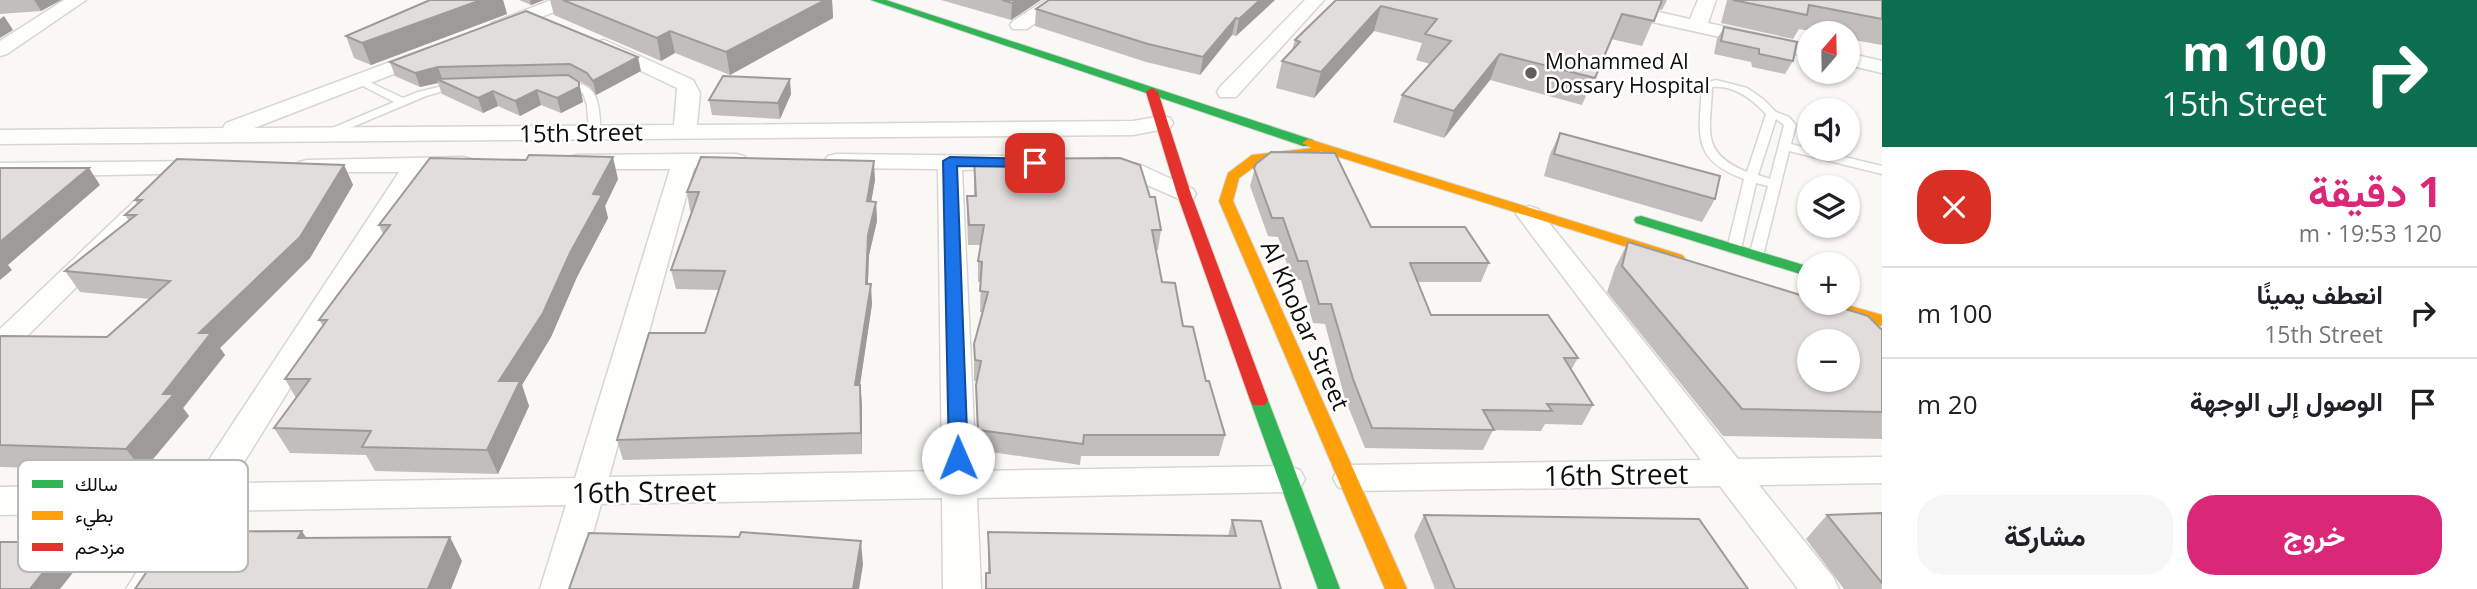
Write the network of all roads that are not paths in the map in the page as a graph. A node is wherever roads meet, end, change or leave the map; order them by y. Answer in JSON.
{"nodes":[{"id":1,"x":77,"y":0,"type":"edge"},
{"id":2,"x":568,"y":0,"type":"edge"},
{"id":3,"x":876,"y":0,"type":"edge"},
{"id":4,"x":1058,"y":0,"type":"edge"},
{"id":5,"x":1315,"y":0,"type":"edge"},
{"id":6,"x":1580,"y":0,"type":"edge"},
{"id":7,"x":1707,"y":0,"type":"edge"},
{"id":8,"x":508,"y":5,"type":"dead end"},
{"id":9,"x":531,"y":14,"type":"junction"},
{"id":10,"x":46,"y":20,"type":"junction"},
{"id":11,"x":12,"y":21,"type":"dead end"},
{"id":12,"x":1014,"y":23,"type":"joint"},
{"id":13,"x":554,"y":24,"type":"edge"},
{"id":14,"x":1697,"y":26,"type":"junction"},
{"id":15,"x":482,"y":33,"type":"edge"},
{"id":16,"x":1046,"y":34,"type":"dead end"},
{"id":17,"x":590,"y":40,"type":"edge"},
{"id":18,"x":445,"y":47,"type":"edge"},
{"id":19,"x":1797,"y":48,"type":"edge"},
{"id":20,"x":0,"y":50,"type":"edge"},
{"id":21,"x":1860,"y":62,"type":"edge"},
{"id":22,"x":1882,"y":67,"type":"edge"},
{"id":23,"x":359,"y":80,"type":"junction"},
{"id":24,"x":548,"y":84,"type":"edge"},
{"id":25,"x":470,"y":85,"type":"edge"},
{"id":26,"x":1152,"y":92,"type":"junction"},
{"id":27,"x":1230,"y":93,"type":"dead end"},
{"id":28,"x":402,"y":102,"type":"junction"},
{"id":29,"x":1772,"y":114,"type":"junction"},
{"id":30,"x":1162,"y":122,"type":"junction"},
{"id":31,"x":1007,"y":129,"type":"junction"},
{"id":32,"x":677,"y":131,"type":"junction"},
{"id":33,"x":595,"y":132,"type":"junction"},
{"id":34,"x":327,"y":134,"type":"junction"},
{"id":35,"x":217,"y":135,"type":"junction"},
{"id":36,"x":0,"y":137,"type":"edge"},
{"id":37,"x":1784,"y":146,"type":"junction"},
{"id":38,"x":1333,"y":151,"type":"junction"},
{"id":39,"x":673,"y":161,"type":"junction"},
{"id":40,"x":764,"y":161,"type":"edge"},
{"id":41,"x":817,"y":161,"type":"edge"},
{"id":42,"x":950,"y":161,"type":"junction"},
{"id":43,"x":553,"y":163,"type":"edge"},
{"id":44,"x":1011,"y":163,"type":"junction"},
{"id":45,"x":1038,"y":163,"type":"edge"},
{"id":46,"x":485,"y":164,"type":"edge"},
{"id":47,"x":1079,"y":164,"type":"edge"},
{"id":48,"x":416,"y":165,"type":"junction"},
{"id":49,"x":278,"y":167,"type":"edge"},
{"id":50,"x":223,"y":168,"type":"edge"},
{"id":51,"x":182,"y":169,"type":"junction"},
{"id":52,"x":0,"y":170,"type":"edge"},
{"id":53,"x":1882,"y":170,"type":"edge"},
{"id":54,"x":1751,"y":177,"type":"junction"},
{"id":55,"x":1774,"y":184,"type":"junction"},
{"id":56,"x":1184,"y":194,"type":"junction"},
{"id":57,"x":1529,"y":214,"type":"junction"},
{"id":58,"x":1628,"y":216,"type":"dead end"},
{"id":59,"x":1734,"y":249,"type":"junction"},
{"id":60,"x":1756,"y":256,"type":"junction"},
{"id":61,"x":1689,"y":262,"type":"edge"},
{"id":62,"x":1797,"y":268,"type":"edge"},
{"id":63,"x":1213,"y":272,"type":"junction"},
{"id":64,"x":1258,"y":272,"type":"junction"},
{"id":65,"x":1860,"y":314,"type":"edge"},
{"id":66,"x":1882,"y":321,"type":"edge"},
{"id":67,"x":0,"y":346,"type":"edge"},
{"id":68,"x":227,"y":460,"type":"edge"},
{"id":69,"x":1882,"y":470,"type":"edge"},
{"id":70,"x":1730,"y":472,"type":"junction"},
{"id":71,"x":1350,"y":478,"type":"junction"},
{"id":72,"x":1288,"y":479,"type":"junction"},
{"id":73,"x":959,"y":485,"type":"junction"},
{"id":74,"x":587,"y":492,"type":"junction"},
{"id":75,"x":248,"y":497,"type":"edge"},
{"id":76,"x":0,"y":501,"type":"edge"},
{"id":77,"x":18,"y":501,"type":"edge"},
{"id":78,"x":156,"y":572,"type":"edge"},
{"id":79,"x":145,"y":589,"type":"edge"},
{"id":80,"x":559,"y":589,"type":"edge"},
{"id":81,"x":962,"y":589,"type":"edge"},
{"id":82,"x":1329,"y":589,"type":"edge"},
{"id":83,"x":1396,"y":589,"type":"edge"},
{"id":84,"x":1820,"y":589,"type":"edge"}],
"edges":[{"from":1,"to":10,"type":"street"},
{"from":2,"to":9,"type":"street"},
{"from":3,"to":26,"type":"street"},
{"from":4,"to":12,"type":"street"},
{"from":5,"to":27,"type":"street"},
{"from":6,"to":14,"type":"street"},
{"from":7,"to":14,"type":"street"},
{"from":8,"to":9,"type":"street"},
{"from":9,"to":13,"type":"street"},
{"from":9,"to":15,"type":"street"},
{"from":10,"to":11,"type":"street"},
{"from":10,"to":20,"type":"street"},
{"from":12,"to":16,"type":"street"},
{"from":14,"to":19,"type":"street"},
{"from":17,"to":32,"type":"street"},
{"from":18,"to":23,"type":"street"},
{"from":21,"to":22,"type":"street"},
{"from":23,"to":28,"type":"lane"},
{"from":23,"to":35,"type":"street"},
{"from":24,"to":33,"type":"lane"},
{"from":25,"to":28,"type":"lane"},
{"from":26,"to":30,"type":"street"},
{"from":26,"to":38,"type":"street"},
{"from":28,"to":34,"type":"lane"},
{"from":29,"to":37,"type":"lane"},
{"from":29,"to":54,"type":"lane"},
{"from":29,"to":54,"type":"lane"},
{"from":30,"to":31,"type":"street","name":"15th Street"},
{"from":30,"to":56,"type":"street"},
{"from":31,"to":32,"type":"street","name":"15th Street"},
{"from":31,"to":44,"type":"street"},
{"from":32,"to":33,"type":"street","name":"15th Street"},
{"from":32,"to":39,"type":"street"},
{"from":33,"to":34,"type":"street","name":"15th Street"},
{"from":34,"to":35,"type":"street","name":"15th Street"},
{"from":35,"to":36,"type":"street","name":"15th Street"},
{"from":35,"to":51,"type":"street"},
{"from":37,"to":53,"type":"lane"},
{"from":37,"to":55,"type":"lane"},
{"from":38,"to":57,"type":"street"},
{"from":38,"to":64,"type":"street","name":"Al Khobar Street"},
{"from":39,"to":40,"type":"street","name":"15th Street"},
{"from":39,"to":43,"type":"street","name":"15th Street"},
{"from":39,"to":74,"type":"street"},
{"from":41,"to":42,"type":"street"},
{"from":42,"to":44,"type":"street"},
{"from":42,"to":73,"type":"street"},
{"from":44,"to":45,"type":"street"},
{"from":46,"to":48,"type":"street"},
{"from":47,"to":56,"type":"street"},
{"from":48,"to":49,"type":"street"},
{"from":48,"to":68,"type":"street"},
{"from":50,"to":51,"type":"street"},
{"from":51,"to":52,"type":"street"},
{"from":51,"to":67,"type":"street"},
{"from":54,"to":55,"type":"lane"},
{"from":54,"to":59,"type":"lane"},
{"from":55,"to":60,"type":"lane"},
{"from":56,"to":63,"type":"street"},
{"from":57,"to":61,"type":"street"},
{"from":57,"to":70,"type":"street"},
{"from":58,"to":59,"type":"street"},
{"from":59,"to":60,"type":"street"},
{"from":60,"to":62,"type":"street"},
{"from":63,"to":64,"type":"street"},
{"from":63,"to":72,"type":"street"},
{"from":64,"to":71,"type":"street","name":"Al Khobar Street"},
{"from":65,"to":66,"type":"street"},
{"from":69,"to":70,"type":"street","name":"16th Street"},
{"from":70,"to":71,"type":"street","name":"16th Street"},
{"from":70,"to":84,"type":"street"},
{"from":71,"to":83,"type":"street","name":"Al Khobar Street"},
{"from":72,"to":73,"type":"street","name":"16th Street"},
{"from":72,"to":82,"type":"street"},
{"from":73,"to":74,"type":"street","name":"16th Street"},
{"from":73,"to":81,"type":"street"},
{"from":74,"to":75,"type":"street","name":"16th Street"},
{"from":74,"to":80,"type":"street"},
{"from":76,"to":77,"type":"street","name":"16th Street"},
{"from":78,"to":79,"type":"street"}]}
